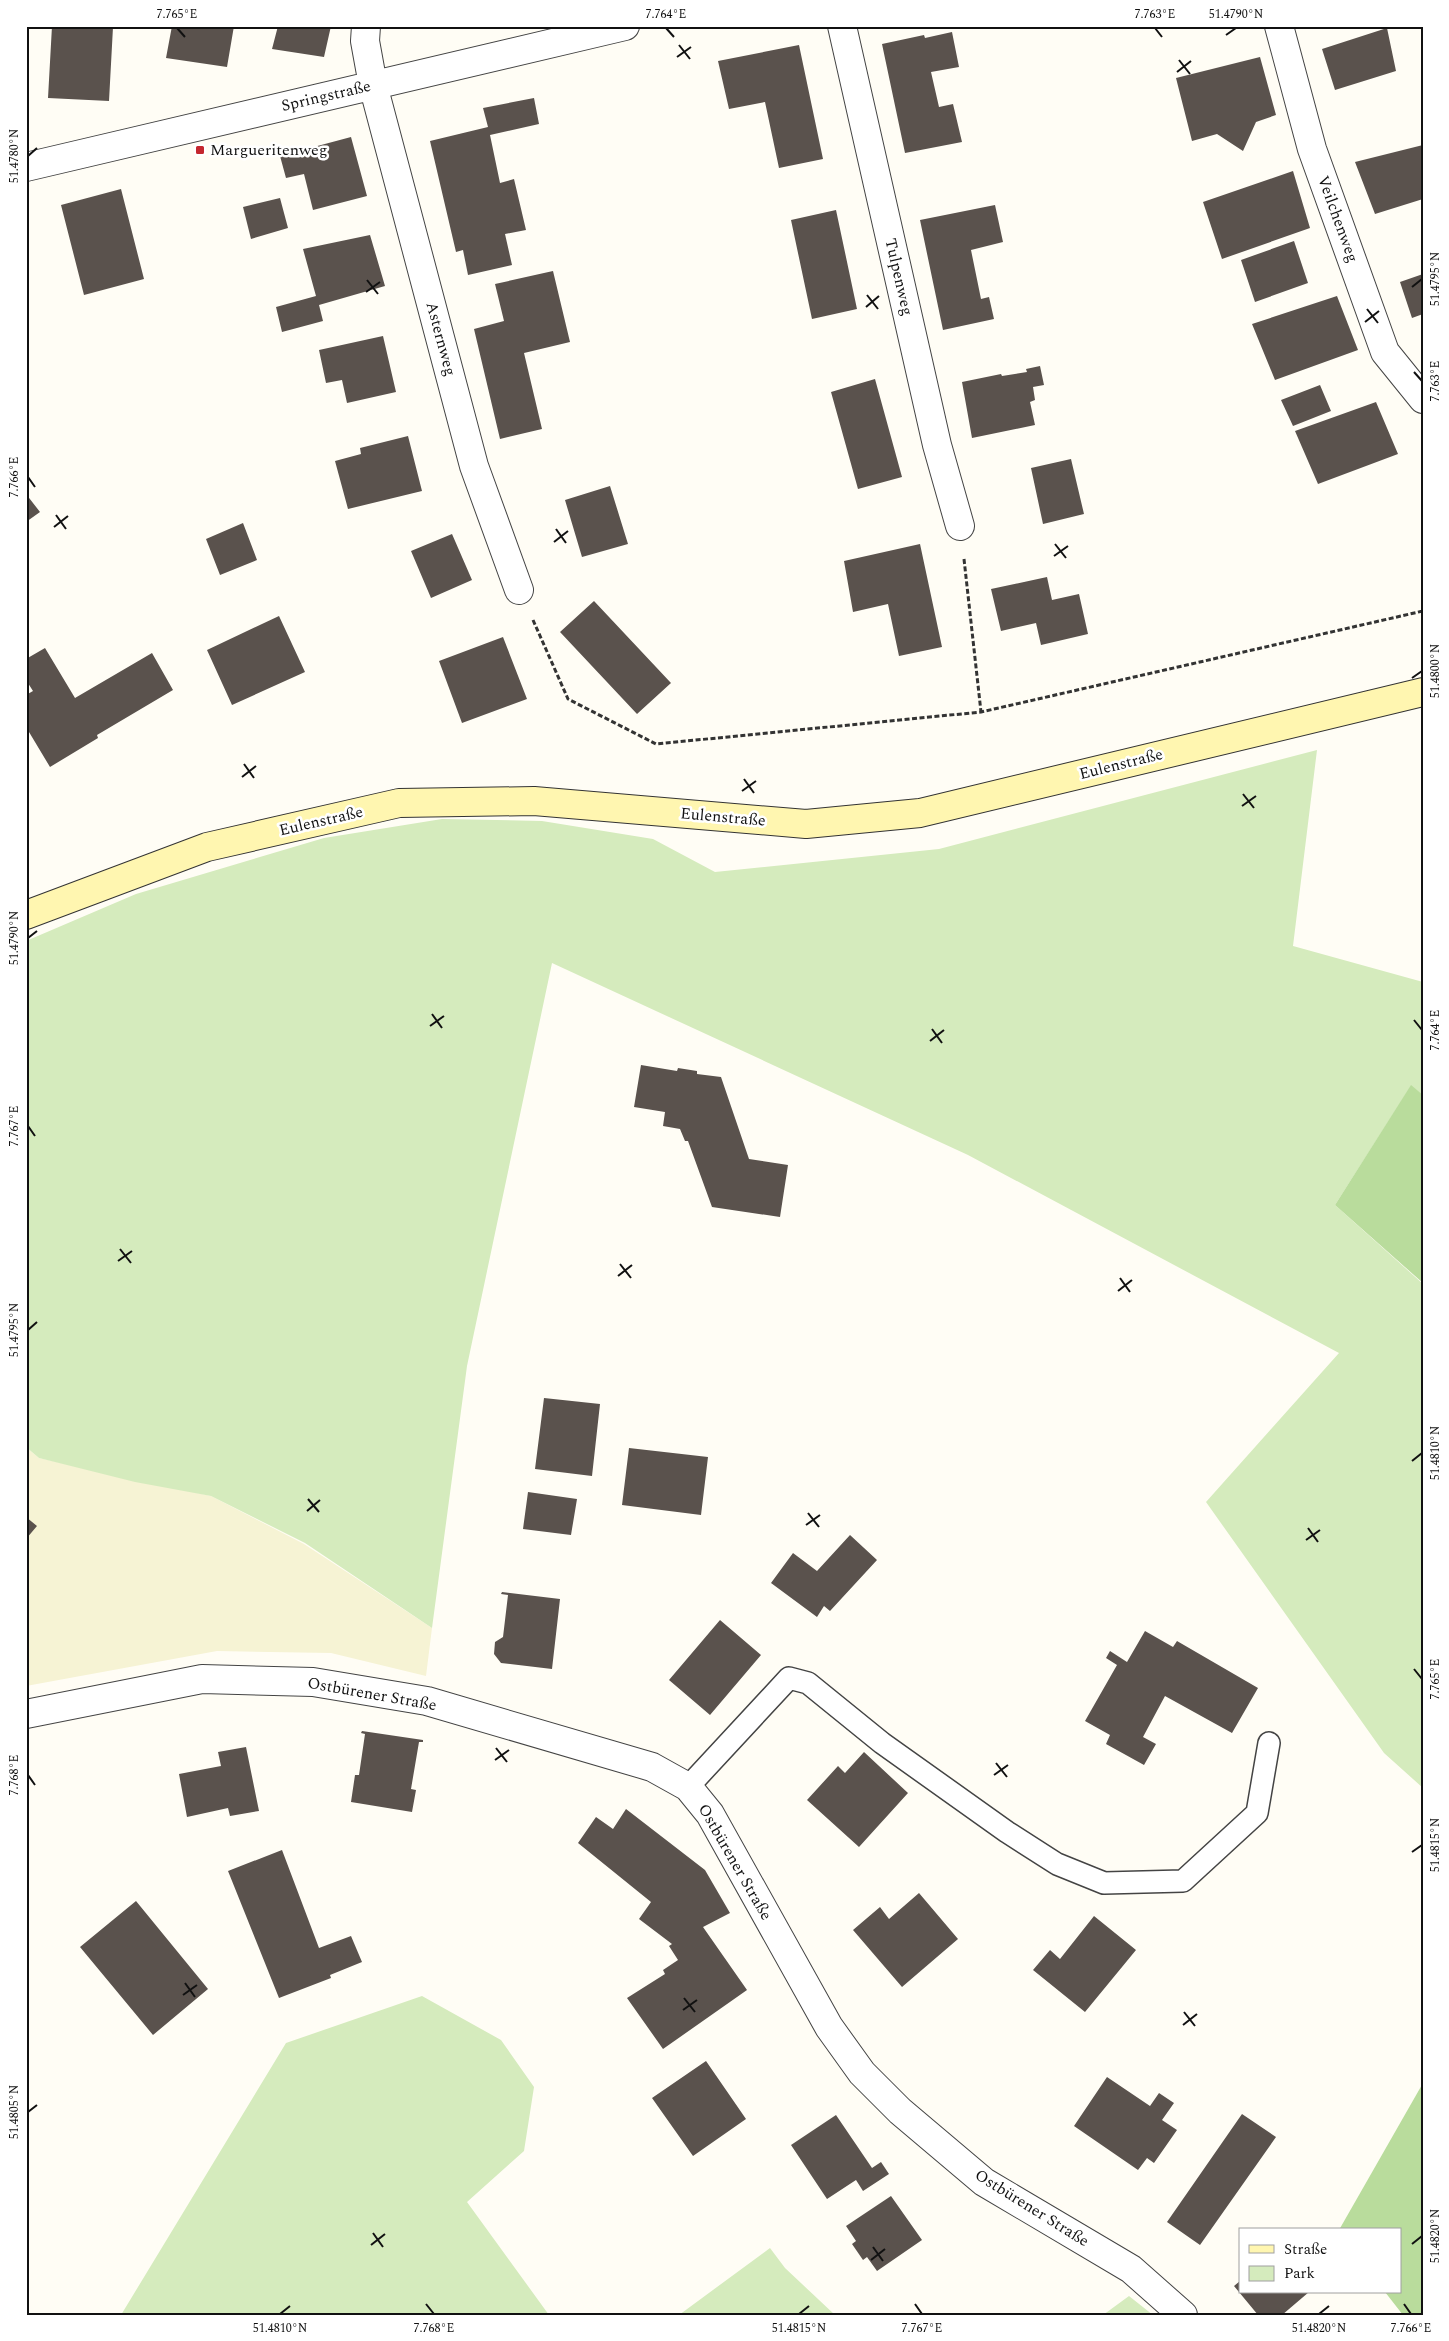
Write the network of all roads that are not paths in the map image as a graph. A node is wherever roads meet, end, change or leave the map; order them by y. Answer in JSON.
{"nodes":[{"id":1,"x":366,"y":26,"type":"edge"},
{"id":2,"x":625,"y":26,"type":"edge"},
{"id":3,"x":842,"y":26,"type":"edge"},
{"id":4,"x":1279,"y":26,"type":"edge"},
{"id":5,"x":373,"y":84,"type":"junction"},
{"id":6,"x":26,"y":167,"type":"edge"},
{"id":7,"x":1423,"y":399,"type":"edge"},
{"id":8,"x":960,"y":526,"type":"road end"},
{"id":9,"x":519,"y":590,"type":"road end"},
{"id":10,"x":1423,"y":692,"type":"edge"},
{"id":11,"x":26,"y":915,"type":"edge"},
{"id":12,"x":26,"y":1714,"type":"edge"},
{"id":13,"x":1269,"y":1743,"type":"dead end"},
{"id":14,"x":688,"y":1788,"type":"junction"},
{"id":15,"x":1183,"y":2315,"type":"edge"}],
"edges":[{"from":1,"to":5,"type":"street","name":"Asternweg"},
{"from":2,"to":5,"type":"street","name":"Springstraße"},
{"from":3,"to":8,"type":"street","name":"Tulpenweg"},
{"from":4,"to":7,"type":"street","name":"Veilchenweg"},
{"from":5,"to":6,"type":"street","name":"Springstraße"},
{"from":5,"to":9,"type":"street","name":"Asternweg"},
{"from":10,"to":11,"type":"main road","name":"Eulenstraße"},
{"from":12,"to":14,"type":"street","name":"Ostbürener Straße"},
{"from":13,"to":14,"type":"lane"},
{"from":14,"to":15,"type":"street","name":"Ostbürener Straße"}]}
